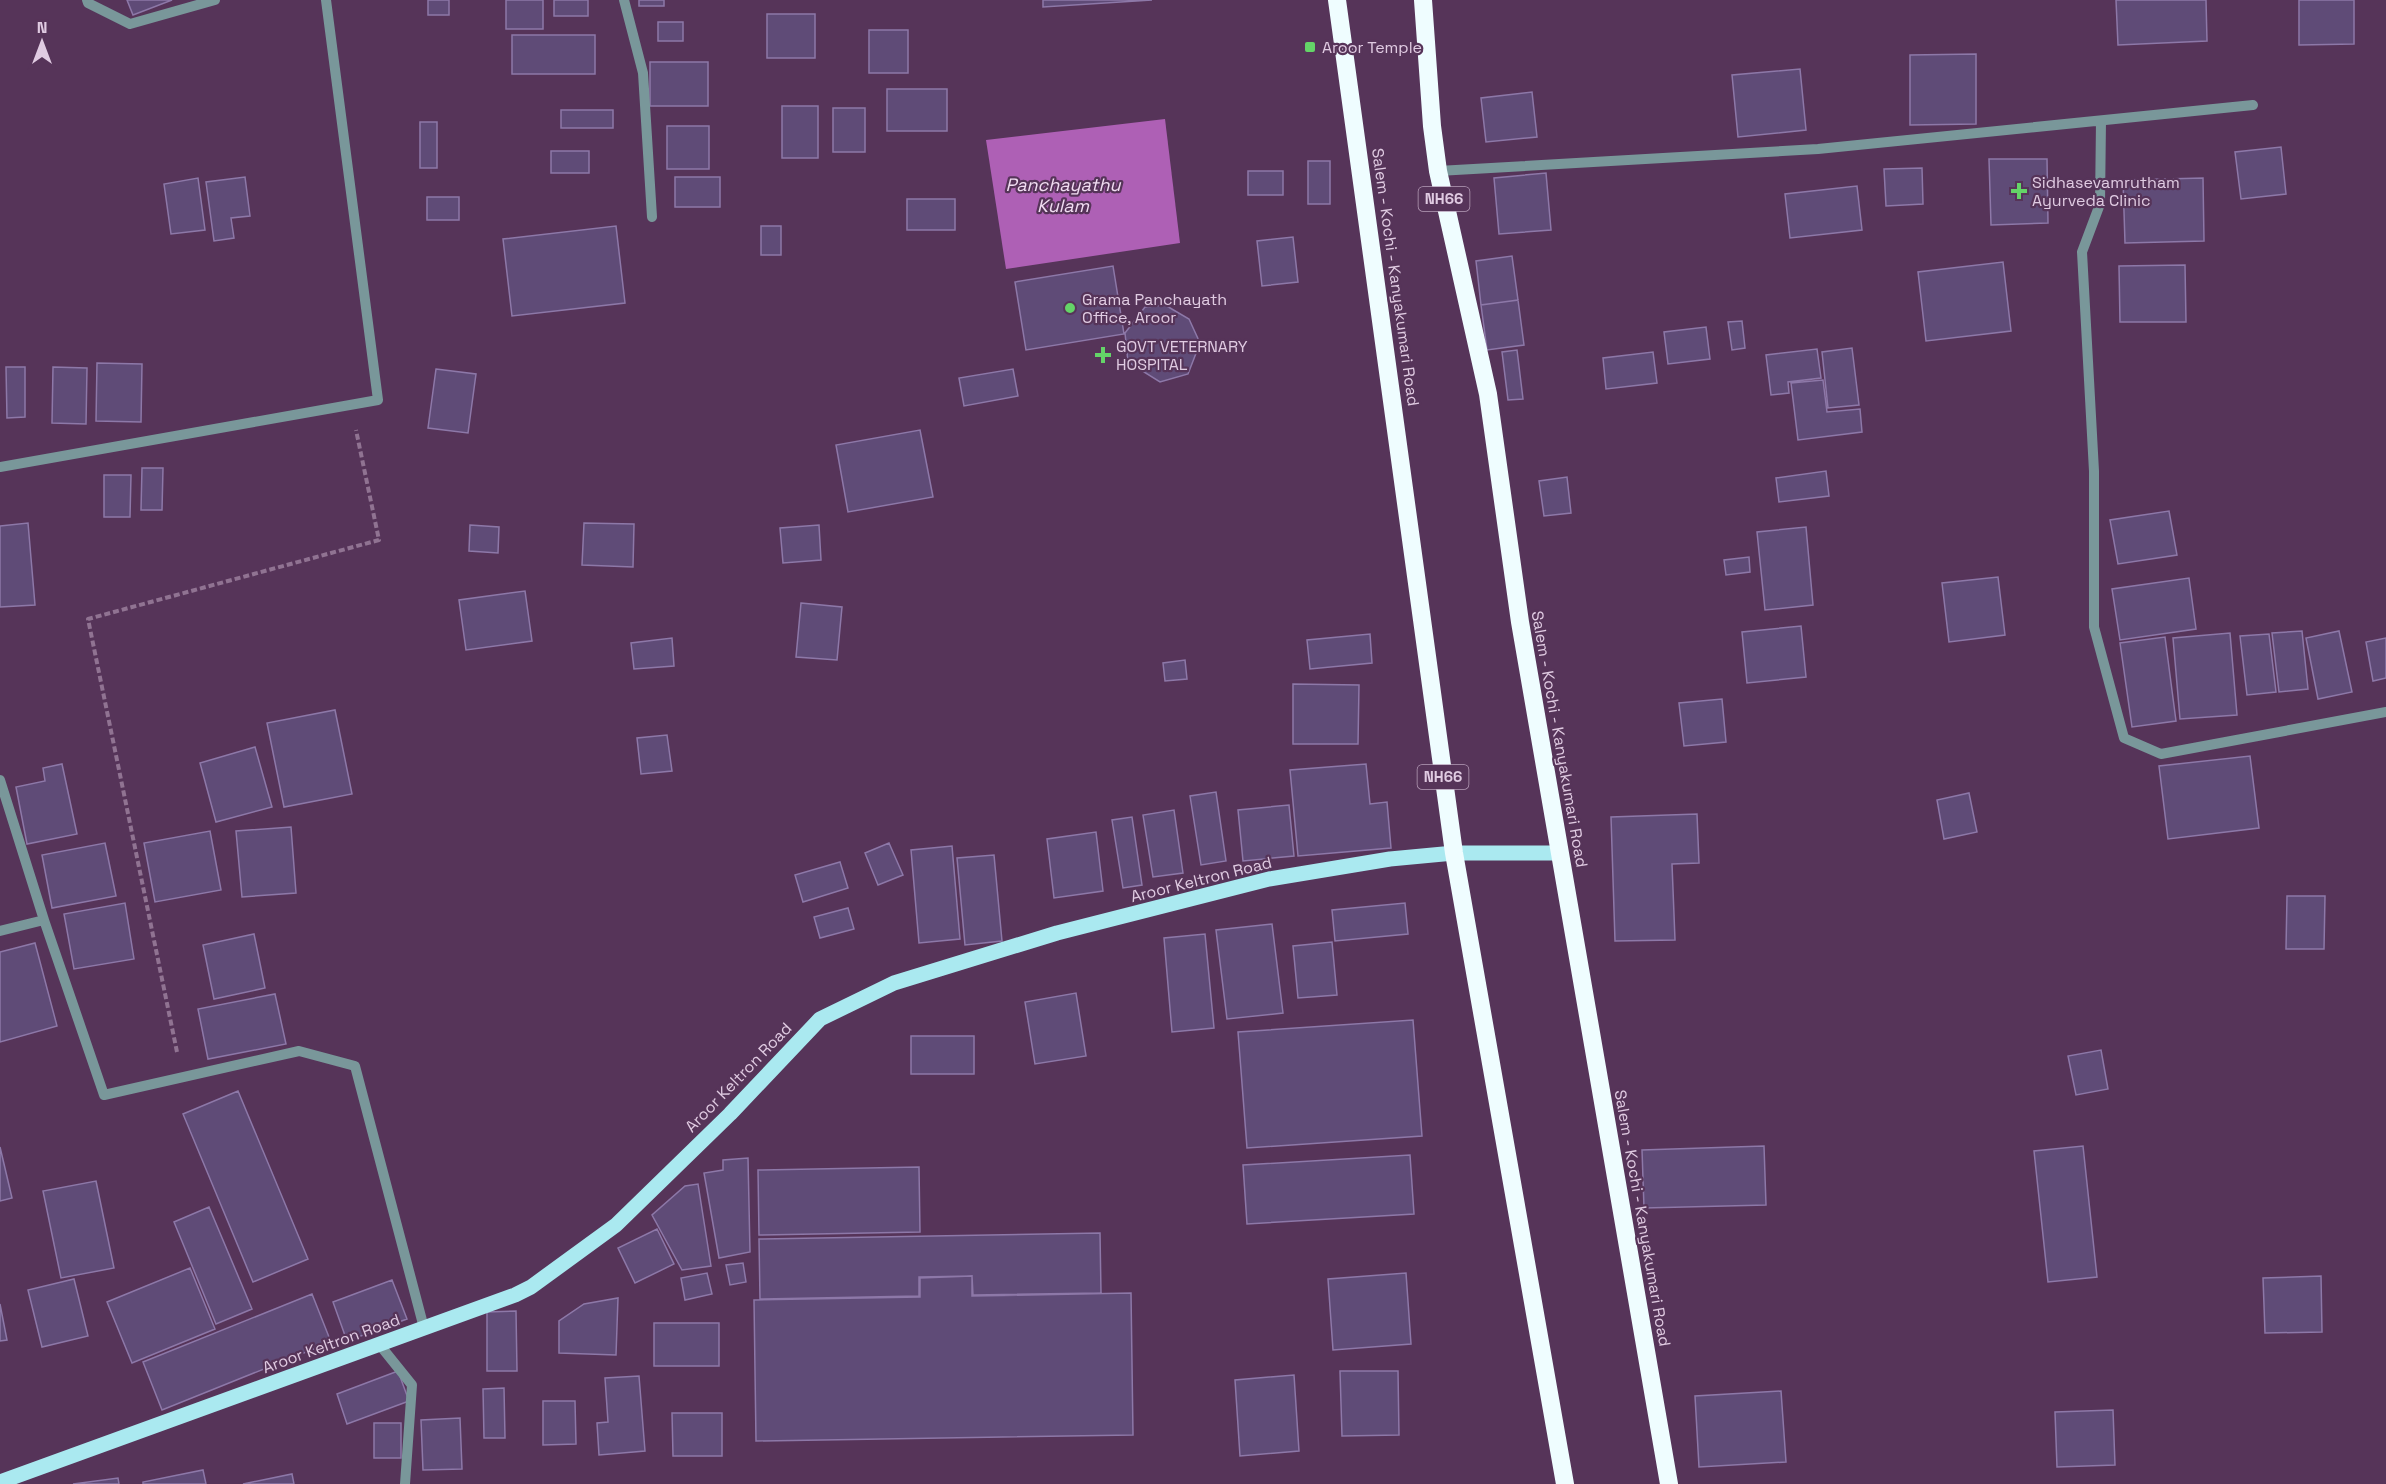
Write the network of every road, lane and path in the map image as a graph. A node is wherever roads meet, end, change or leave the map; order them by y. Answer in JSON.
{"nodes":[{"id":1,"x":87,"y":0,"type":"edge"},
{"id":2,"x":215,"y":0,"type":"edge"},
{"id":3,"x":326,"y":0,"type":"edge"},
{"id":4,"x":624,"y":0,"type":"edge"},
{"id":5,"x":1337,"y":0,"type":"edge"},
{"id":6,"x":1423,"y":0,"type":"edge"},
{"id":7,"x":2253,"y":105,"type":"dead end"},
{"id":8,"x":2101,"y":121,"type":"junction"},
{"id":9,"x":1438,"y":171,"type":"junction"},
{"id":10,"x":652,"y":216,"type":"dead end"},
{"id":11,"x":350,"y":405,"type":"junction"},
{"id":12,"x":0,"y":467,"type":"edge"},
{"id":13,"x":2386,"y":712,"type":"edge"},
{"id":14,"x":0,"y":780,"type":"edge"},
{"id":15,"x":1454,"y":853,"type":"junction"},
{"id":16,"x":1560,"y":853,"type":"junction"},
{"id":17,"x":44,"y":920,"type":"junction"},
{"id":18,"x":0,"y":931,"type":"edge"},
{"id":19,"x":182,"y":1077,"type":"junction"},
{"id":20,"x":424,"y":1328,"type":"junction"},
{"id":21,"x":379,"y":1344,"type":"junction"},
{"id":22,"x":0,"y":1482,"type":"edge"},
{"id":23,"x":405,"y":1484,"type":"edge"},
{"id":24,"x":1565,"y":1484,"type":"edge"},
{"id":25,"x":1669,"y":1484,"type":"edge"}],
"edges":[{"from":1,"to":2,"type":"street"},
{"from":3,"to":11,"type":"street"},
{"from":4,"to":10,"type":"street"},
{"from":5,"to":15,"type":"highway","name":"Salem - Kochi - Kanyakumari Road","number":"NH66"},
{"from":6,"to":9,"type":"highway","name":"Salem - Kochi - Kanyakumari Road","number":"NH66"},
{"from":7,"to":8,"type":"street"},
{"from":8,"to":9,"type":"street"},
{"from":8,"to":13,"type":"street"},
{"from":9,"to":16,"type":"highway","name":"Salem - Kochi - Kanyakumari Road","number":"NH66"},
{"from":11,"to":12,"type":"street"},
{"from":11,"to":19,"type":"path"},
{"from":14,"to":17,"type":"street"},
{"from":15,"to":16,"type":"main road","name":"Aroor Keltron Road"},
{"from":15,"to":20,"type":"main road","name":"Aroor Keltron Road"},
{"from":15,"to":24,"type":"highway","name":"Salem - Kochi - Kanyakumari Road","number":"NH66"},
{"from":16,"to":25,"type":"highway","name":"Salem - Kochi - Kanyakumari Road","number":"NH66"},
{"from":17,"to":18,"type":"street"},
{"from":17,"to":19,"type":"street"},
{"from":19,"to":20,"type":"street"},
{"from":20,"to":21,"type":"main road","name":"Aroor Keltron Road"},
{"from":21,"to":22,"type":"main road","name":"Aroor Keltron Road"},
{"from":21,"to":23,"type":"street"}]}
